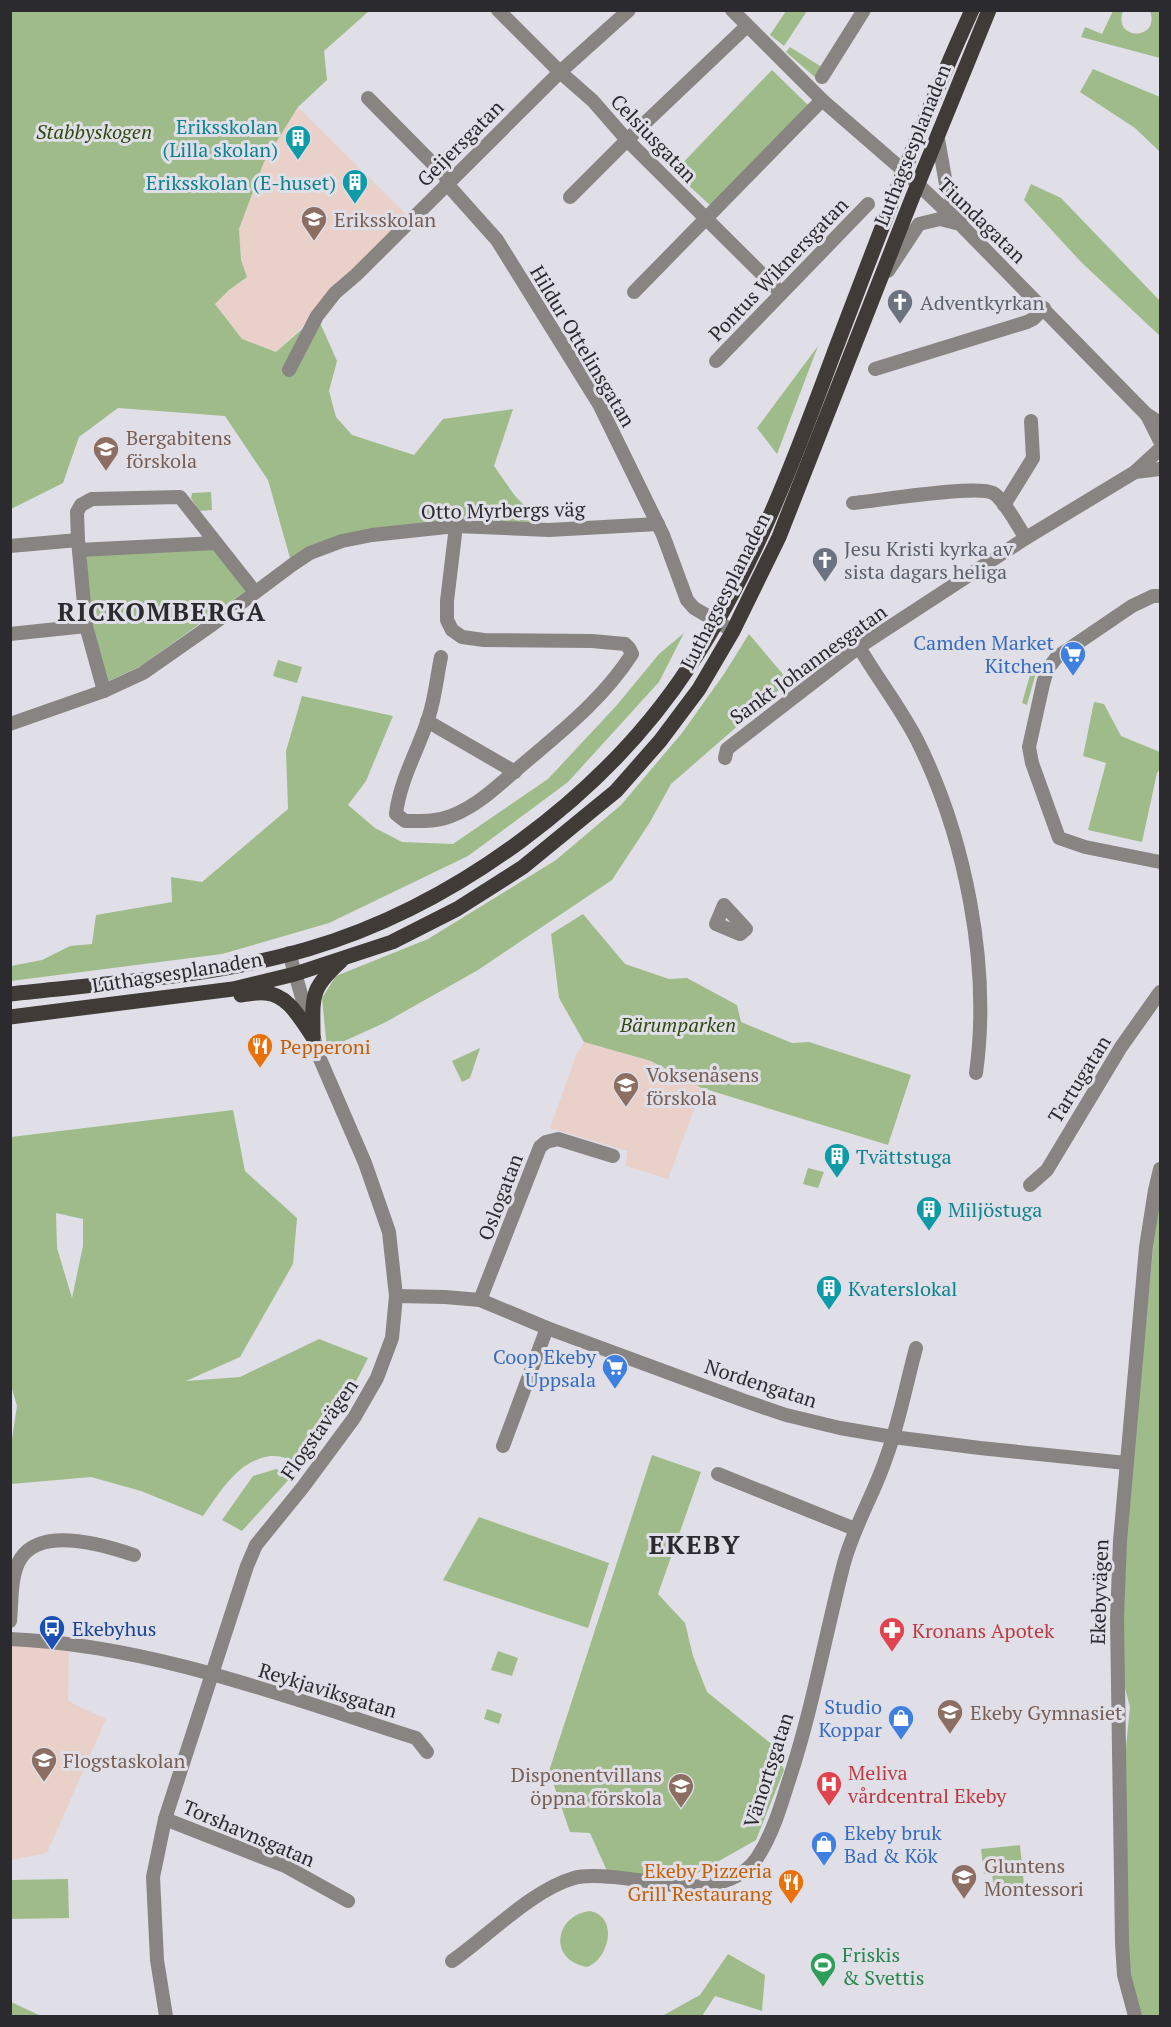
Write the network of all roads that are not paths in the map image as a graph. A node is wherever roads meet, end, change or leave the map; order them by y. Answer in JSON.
{"nodes":[{"id":1,"x":498,"y":10,"type":"edge"},
{"id":2,"x":629,"y":10,"type":"edge"},
{"id":3,"x":732,"y":10,"type":"edge"},
{"id":4,"x":864,"y":10,"type":"edge"},
{"id":5,"x":972,"y":10,"type":"edge"},
{"id":6,"x":989,"y":10,"type":"edge"},
{"id":7,"x":747,"y":26,"type":"junction"},
{"id":8,"x":560,"y":72,"type":"junction"},
{"id":9,"x":822,"y":76,"type":"dead end"},
{"id":10,"x":368,"y":98,"type":"dead end"},
{"id":11,"x":822,"y":100,"type":"junction"},
{"id":12,"x":938,"y":139,"type":"junction"},
{"id":13,"x":627,"y":140,"type":"junction"},
{"id":14,"x":905,"y":172,"type":"junction"},
{"id":15,"x":447,"y":184,"type":"junction"},
{"id":16,"x":918,"y":185,"type":"junction"},
{"id":17,"x":570,"y":197,"type":"dead end"},
{"id":18,"x":868,"y":204,"type":"dead end"},
{"id":19,"x":706,"y":219,"type":"junction"},
{"id":20,"x":963,"y":227,"type":"junction"},
{"id":21,"x":879,"y":286,"type":"junction"},
{"id":22,"x":634,"y":292,"type":"dead end"},
{"id":23,"x":781,"y":293,"type":"junction"},
{"id":24,"x":1044,"y":308,"type":"junction"},
{"id":25,"x":716,"y":361,"type":"dead end"},
{"id":26,"x":875,"y":369,"type":"dead end"},
{"id":27,"x":289,"y":370,"type":"dead end"},
{"id":28,"x":1146,"y":414,"type":"junction"},
{"id":29,"x":1030,"y":421,"type":"dead end"},
{"id":30,"x":1161,"y":423,"type":"edge"},
{"id":31,"x":1161,"y":441,"type":"edge"},
{"id":32,"x":1161,"y":449,"type":"edge"},
{"id":33,"x":1161,"y":469,"type":"edge"},
{"id":34,"x":1135,"y":472,"type":"junction"},
{"id":35,"x":853,"y":503,"type":"dead end"},
{"id":36,"x":1004,"y":505,"type":"junction"},
{"id":37,"x":658,"y":524,"type":"junction"},
{"id":38,"x":456,"y":526,"type":"junction"},
{"id":39,"x":1026,"y":538,"type":"junction"},
{"id":40,"x":216,"y":543,"type":"junction"},
{"id":41,"x":78,"y":545,"type":"junction"},
{"id":42,"x":10,"y":546,"type":"edge"},
{"id":43,"x":255,"y":592,"type":"junction"},
{"id":44,"x":1161,"y":596,"type":"edge"},
{"id":45,"x":716,"y":622,"type":"junction"},
{"id":46,"x":86,"y":626,"type":"junction"},
{"id":47,"x":733,"y":631,"type":"junction"},
{"id":48,"x":10,"y":634,"type":"edge"},
{"id":49,"x":859,"y":646,"type":"junction"},
{"id":50,"x":441,"y":657,"type":"dead end"},
{"id":51,"x":104,"y":691,"type":"junction"},
{"id":52,"x":427,"y":721,"type":"junction"},
{"id":53,"x":10,"y":724,"type":"edge"},
{"id":54,"x":725,"y":758,"type":"dead end"},
{"id":55,"x":515,"y":772,"type":"junction"},
{"id":56,"x":1161,"y":862,"type":"edge"},
{"id":57,"x":289,"y":953,"type":"junction"},
{"id":58,"x":343,"y":959,"type":"junction"},
{"id":59,"x":295,"y":974,"type":"junction"},
{"id":60,"x":1161,"y":992,"type":"edge"},
{"id":61,"x":10,"y":994,"type":"edge"},
{"id":62,"x":131,"y":1002,"type":"junction"},
{"id":63,"x":10,"y":1017,"type":"edge"},
{"id":64,"x":313,"y":1037,"type":"junction"},
{"id":65,"x":976,"y":1073,"type":"dead end"},
{"id":66,"x":613,"y":1156,"type":"dead end"},
{"id":67,"x":1161,"y":1169,"type":"edge"},
{"id":68,"x":1030,"y":1185,"type":"dead end"},
{"id":69,"x":396,"y":1296,"type":"junction"},
{"id":70,"x":480,"y":1300,"type":"junction"},
{"id":71,"x":547,"y":1328,"type":"junction"},
{"id":72,"x":916,"y":1348,"type":"dead end"},
{"id":73,"x":893,"y":1437,"type":"junction"},
{"id":74,"x":503,"y":1446,"type":"dead end"},
{"id":75,"x":1126,"y":1463,"type":"junction"},
{"id":76,"x":718,"y":1474,"type":"dead end"},
{"id":77,"x":855,"y":1529,"type":"junction"},
{"id":78,"x":134,"y":1555,"type":"dead end"},
{"id":79,"x":10,"y":1621,"type":"edge"},
{"id":80,"x":10,"y":1639,"type":"edge"},
{"id":81,"x":211,"y":1675,"type":"junction"},
{"id":82,"x":427,"y":1752,"type":"dead end"},
{"id":83,"x":165,"y":1819,"type":"junction"},
{"id":84,"x":348,"y":1901,"type":"dead end"},
{"id":85,"x":452,"y":1961,"type":"dead end"},
{"id":86,"x":166,"y":2016,"type":"edge"},
{"id":87,"x":1135,"y":2016,"type":"edge"}],
"edges":[{"from":1,"to":8,"type":"street","name":"Celsiusgatan"},
{"from":2,"to":8,"type":"street","name":"Geijersgatan"},
{"from":3,"to":7,"type":"street","name":"Tiundagatan"},
{"from":4,"to":9,"type":"street"},
{"from":5,"to":14,"type":"main road","name":"Luthagsesplanaden"},
{"from":6,"to":12,"type":"main road","name":"Luthagsesplanaden"},
{"from":7,"to":11,"type":"street","name":"Tiundagatan"},
{"from":7,"to":13,"type":"street"},
{"from":8,"to":13,"type":"street","name":"Celsiusgatan"},
{"from":8,"to":15,"type":"street","name":"Geijersgatan"},
{"from":10,"to":15,"type":"street","name":"Hildur Ottelinsgatan"},
{"from":11,"to":14,"type":"street","name":"Tiundagatan"},
{"from":11,"to":19,"type":"street"},
{"from":12,"to":16,"type":"main road","name":"Luthagsesplanaden"},
{"from":12,"to":20,"type":"street"},
{"from":13,"to":17,"type":"street"},
{"from":13,"to":19,"type":"street","name":"Celsiusgatan"},
{"from":14,"to":16,"type":"street","name":"Tiundagatan"},
{"from":14,"to":45,"type":"main road","name":"Luthagsesplanaden"},
{"from":15,"to":27,"type":"street","name":"Geijersgatan"},
{"from":15,"to":37,"type":"street","name":"Hildur Ottelinsgatan"},
{"from":16,"to":20,"type":"street","name":"Tiundagatan"},
{"from":16,"to":21,"type":"main road","name":"Luthagsesplanaden"},
{"from":18,"to":23,"type":"street","name":"Pontus Wiknersgatan"},
{"from":19,"to":22,"type":"street"},
{"from":19,"to":23,"type":"street","name":"Celsiusgatan"},
{"from":20,"to":21,"type":"street"},
{"from":20,"to":24,"type":"street","name":"Tiundagatan"},
{"from":21,"to":47,"type":"main road","name":"Luthagsesplanaden"},
{"from":23,"to":25,"type":"street","name":"Pontus Wiknersgatan"},
{"from":24,"to":26,"type":"street"},
{"from":24,"to":28,"type":"street","name":"Tiundagatan"},
{"from":28,"to":30,"type":"street","name":"Tiundagatan"},
{"from":28,"to":31,"type":"street","name":"Tiundagatan"},
{"from":29,"to":36,"type":"street"},
{"from":32,"to":34,"type":"street","name":"Sankt Johannesgatan"},
{"from":33,"to":34,"type":"street","name":"Sankt Johannesgatan"},
{"from":34,"to":39,"type":"street","name":"Sankt Johannesgatan"},
{"from":35,"to":36,"type":"street"},
{"from":36,"to":39,"type":"street"},
{"from":37,"to":38,"type":"street","name":"Otto Myrbergs väg"},
{"from":37,"to":45,"type":"street","name":"Hildur Ottelinsgatan"},
{"from":38,"to":43,"type":"street","name":"Otto Myrbergs väg"},
{"from":38,"to":55,"type":"street"},
{"from":39,"to":49,"type":"street","name":"Sankt Johannesgatan"},
{"from":40,"to":41,"type":"street"},
{"from":40,"to":41,"type":"street"},
{"from":40,"to":43,"type":"street"},
{"from":41,"to":42,"type":"street"},
{"from":41,"to":46,"type":"street"},
{"from":43,"to":51,"type":"street","name":"Otto Myrbergs väg"},
{"from":44,"to":56,"type":"street"},
{"from":45,"to":47,"type":"street","name":"Hildur Ottelinsgatan"},
{"from":45,"to":57,"type":"main road","name":"Luthagsesplanaden"},
{"from":46,"to":48,"type":"street"},
{"from":46,"to":51,"type":"street"},
{"from":47,"to":58,"type":"main road","name":"Luthagsesplanaden"},
{"from":49,"to":54,"type":"street","name":"Sankt Johannesgatan"},
{"from":49,"to":65,"type":"street"},
{"from":50,"to":52,"type":"street"},
{"from":51,"to":53,"type":"street","name":"Otto Myrbergs väg"},
{"from":52,"to":55,"type":"street"},
{"from":52,"to":55,"type":"street"},
{"from":57,"to":59,"type":"street","name":"Flogstavägen"},
{"from":57,"to":61,"type":"main road","name":"Luthagsesplanaden"},
{"from":58,"to":59,"type":"main road","name":"Luthagsesplanaden"},
{"from":58,"to":64,"type":"main road"},
{"from":59,"to":62,"type":"main road","name":"Luthagsesplanaden"},
{"from":59,"to":64,"type":"street","name":"Flogstavägen"},
{"from":60,"to":68,"type":"street","name":"Tartugatan"},
{"from":62,"to":63,"type":"main road","name":"Luthagsesplanaden"},
{"from":62,"to":64,"type":"main road"},
{"from":64,"to":69,"type":"street","name":"Flogstavägen"},
{"from":66,"to":70,"type":"street","name":"Oslogatan"},
{"from":67,"to":75,"type":"street","name":"Ekebyvägen"},
{"from":69,"to":70,"type":"street","name":"Nordengatan"},
{"from":69,"to":81,"type":"street","name":"Flogstavägen"},
{"from":70,"to":71,"type":"street","name":"Nordengatan"},
{"from":71,"to":73,"type":"street","name":"Nordengatan"},
{"from":71,"to":74,"type":"street"},
{"from":72,"to":73,"type":"street","name":"Vänortsgatan"},
{"from":73,"to":75,"type":"street","name":"Nordengatan"},
{"from":73,"to":77,"type":"street","name":"Vänortsgatan"},
{"from":75,"to":87,"type":"street","name":"Ekebyvägen"},
{"from":76,"to":77,"type":"street"},
{"from":77,"to":85,"type":"street","name":"Vänortsgatan"},
{"from":78,"to":79,"type":"street"},
{"from":80,"to":81,"type":"street"},
{"from":81,"to":82,"type":"street","name":"Reykjaviksgatan"},
{"from":81,"to":83,"type":"street","name":"Flogstavägen"},
{"from":83,"to":84,"type":"street","name":"Torshavnsgatan"},
{"from":83,"to":86,"type":"street","name":"Flogstavägen"}]}
